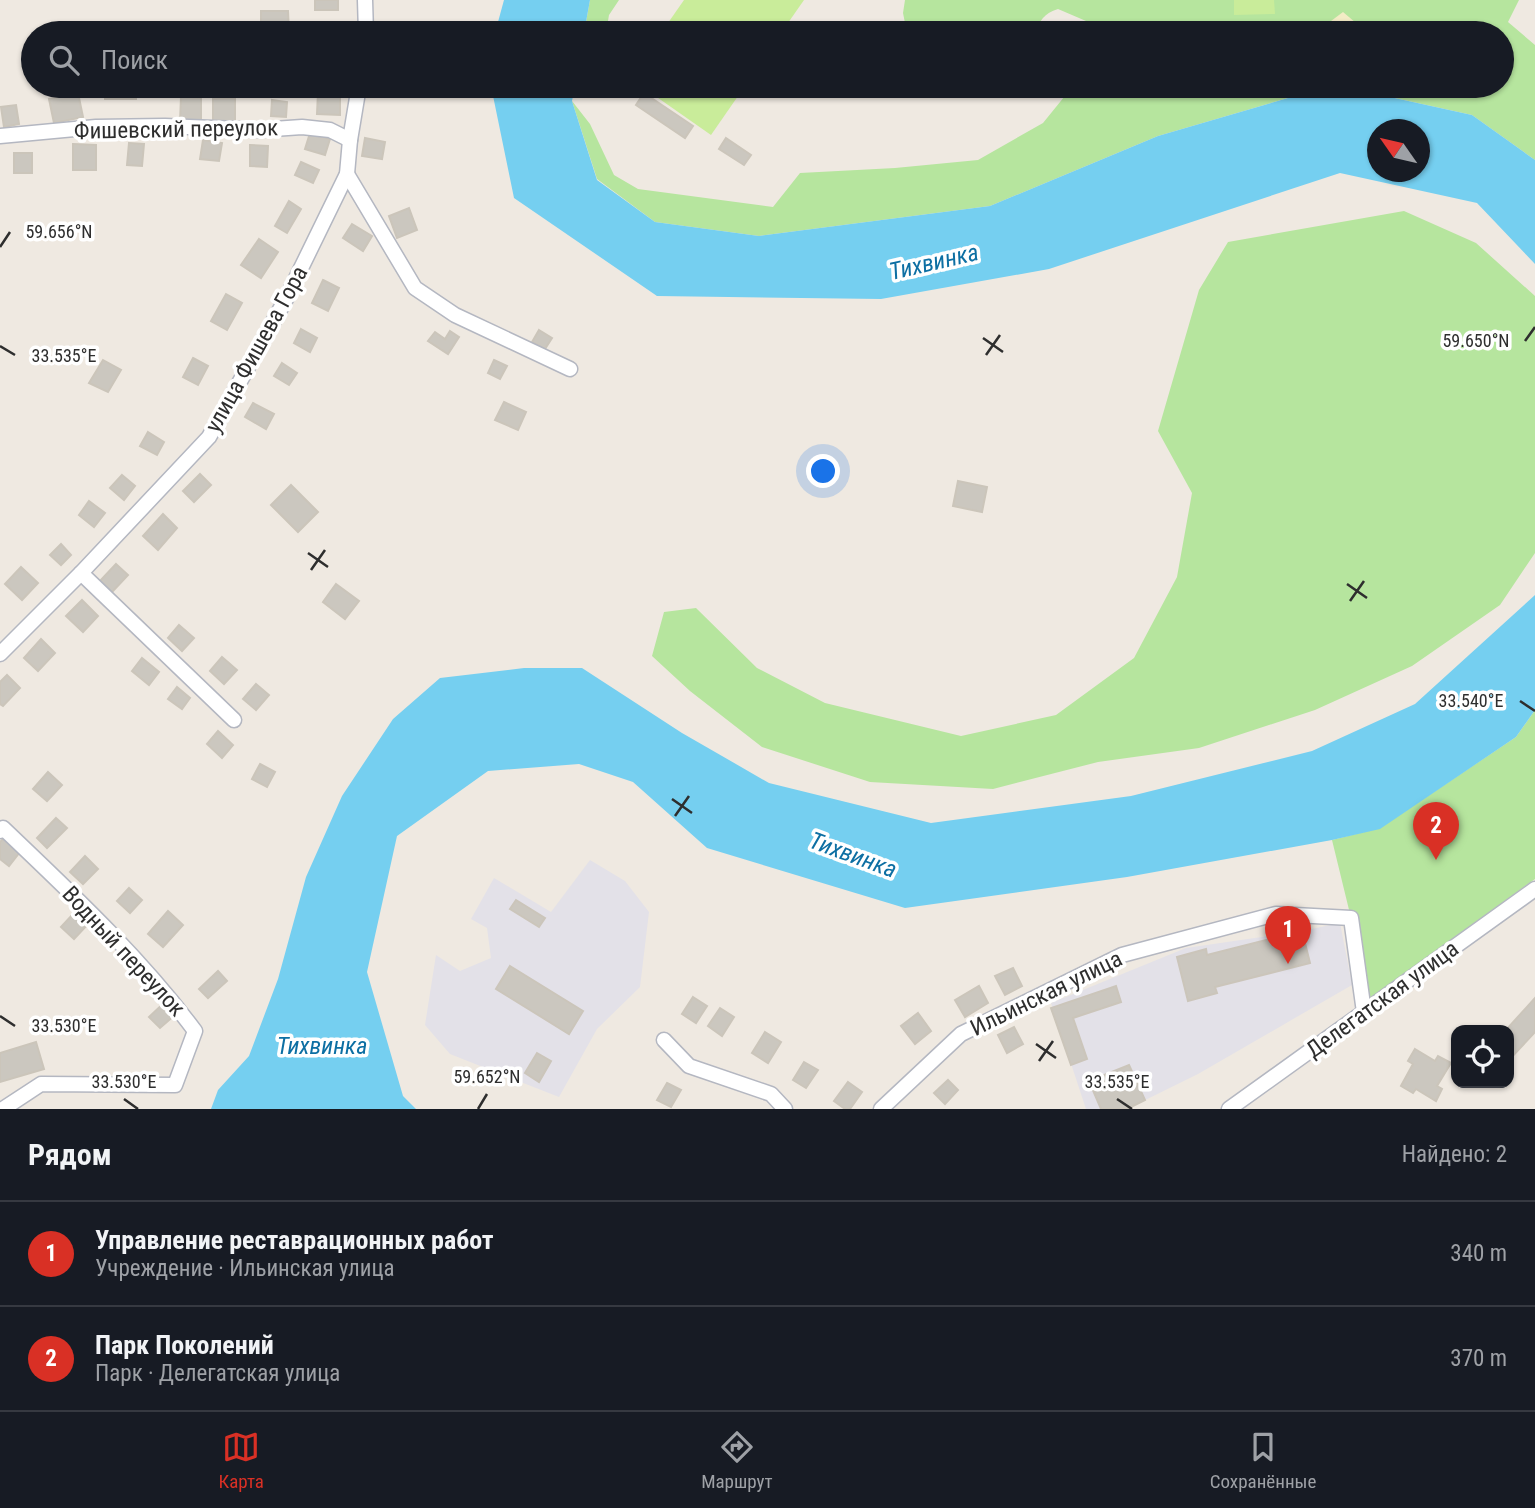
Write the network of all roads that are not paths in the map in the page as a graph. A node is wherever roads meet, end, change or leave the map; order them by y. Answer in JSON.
{"nodes":[{"id":1,"x":365,"y":0,"type":"edge"},
{"id":2,"x":366,"y":21,"type":"edge"},
{"id":3,"x":357,"y":98,"type":"edge"},
{"id":4,"x":0,"y":136,"type":"edge"},
{"id":5,"x":349,"y":140,"type":"junction"},
{"id":6,"x":347,"y":174,"type":"junction"},
{"id":7,"x":570,"y":369,"type":"dead end"},
{"id":8,"x":81,"y":573,"type":"junction"},
{"id":9,"x":0,"y":654,"type":"edge"},
{"id":10,"x":234,"y":720,"type":"dead end"},
{"id":11,"x":0,"y":831,"type":"edge"},
{"id":12,"x":1535,"y":889,"type":"edge"},
{"id":13,"x":1364,"y":1012,"type":"junction"},
{"id":14,"x":664,"y":1040,"type":"dead end"},
{"id":15,"x":3,"y":1109,"type":"edge"},
{"id":16,"x":785,"y":1109,"type":"edge"},
{"id":17,"x":881,"y":1109,"type":"edge"},
{"id":18,"x":1229,"y":1109,"type":"edge"}],
"edges":[{"from":1,"to":2,"type":"street"},
{"from":3,"to":5,"type":"street","name":"улица Фишева Гора"},
{"from":4,"to":5,"type":"street","name":"Фишевский переулок"},
{"from":5,"to":6,"type":"street","name":"улица Фишева Гора"},
{"from":6,"to":7,"type":"street"},
{"from":6,"to":8,"type":"street","name":"улица Фишева Гора"},
{"from":8,"to":9,"type":"street","name":"улица Фишева Гора"},
{"from":8,"to":10,"type":"street"},
{"from":11,"to":15,"type":"street","name":"Водный переулок"},
{"from":12,"to":13,"type":"street","name":"Делегатская улица"},
{"from":13,"to":17,"type":"street","name":"Ильинская улица"},
{"from":13,"to":18,"type":"street","name":"Делегатская улица"},
{"from":14,"to":16,"type":"street"}]}
